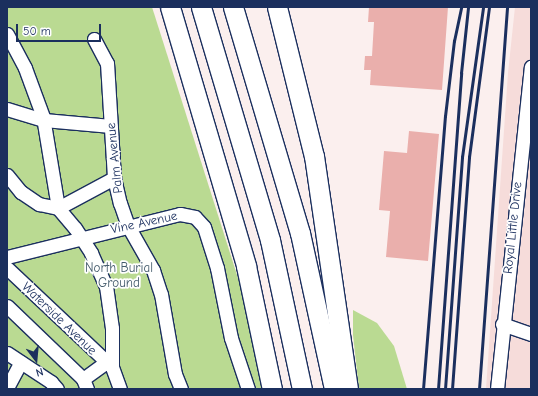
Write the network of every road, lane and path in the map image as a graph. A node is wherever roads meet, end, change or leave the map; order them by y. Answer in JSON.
{"nodes":[{"id":1,"x":170,"y":7,"type":"edge"},
{"id":2,"x":201,"y":7,"type":"edge"},
{"id":3,"x":233,"y":7,"type":"edge"},
{"id":4,"x":277,"y":7,"type":"edge"},
{"id":5,"x":7,"y":34,"type":"edge"},
{"id":6,"x":94,"y":38,"type":"dead end"},
{"id":7,"x":531,"y":67,"type":"edge"},
{"id":8,"x":7,"y":109,"type":"edge"},
{"id":9,"x":44,"y":120,"type":"junction"},
{"id":10,"x":112,"y":126,"type":"junction"},
{"id":11,"x":526,"y":148,"type":"edge"},
{"id":12,"x":7,"y":175,"type":"edge"},
{"id":13,"x":114,"y":178,"type":"junction"},
{"id":14,"x":58,"y":208,"type":"junction"},
{"id":15,"x":128,"y":226,"type":"junction"},
{"id":16,"x":82,"y":237,"type":"junction"},
{"id":17,"x":8,"y":261,"type":"edge"},
{"id":18,"x":7,"y":306,"type":"edge"},
{"id":19,"x":502,"y":324,"type":"junction"},
{"id":20,"x":531,"y":334,"type":"edge"},
{"id":21,"x":7,"y":354,"type":"edge"},
{"id":22,"x":21,"y":362,"type":"junction"},
{"id":23,"x":109,"y":365,"type":"junction"},
{"id":24,"x":85,"y":384,"type":"edge"},
{"id":25,"x":9,"y":387,"type":"edge"},
{"id":26,"x":51,"y":387,"type":"edge"},
{"id":27,"x":120,"y":389,"type":"edge"},
{"id":28,"x":181,"y":389,"type":"edge"},
{"id":29,"x":248,"y":389,"type":"edge"},
{"id":30,"x":272,"y":389,"type":"edge"},
{"id":31,"x":302,"y":389,"type":"edge"},
{"id":32,"x":334,"y":389,"type":"edge"},
{"id":33,"x":348,"y":389,"type":"edge"},
{"id":34,"x":497,"y":389,"type":"edge"}],
"edges":[{"from":1,"to":30,"type":"highway"},
{"from":2,"to":31,"type":"highway"},
{"from":3,"to":32,"type":"highway"},
{"from":4,"to":33,"type":"highway"},
{"from":5,"to":9,"type":"street"},
{"from":6,"to":10,"type":"street","name":"Palm Avenue"},
{"from":7,"to":11,"type":"street","name":"Royal Little Drive"},
{"from":8,"to":9,"type":"street"},
{"from":9,"to":10,"type":"street"},
{"from":9,"to":14,"type":"street"},
{"from":10,"to":13,"type":"street","name":"Palm Avenue"},
{"from":11,"to":19,"type":"street","name":"Royal Little Drive"},
{"from":12,"to":14,"type":"street"},
{"from":13,"to":14,"type":"street"},
{"from":13,"to":15,"type":"street","name":"Palm Avenue"},
{"from":14,"to":16,"type":"street"},
{"from":15,"to":16,"type":"street","name":"Vine Avenue"},
{"from":15,"to":28,"type":"street","name":"Palm Avenue"},
{"from":15,"to":29,"type":"street","name":"Vine Avenue"},
{"from":16,"to":17,"type":"street","name":"Vine Avenue"},
{"from":16,"to":23,"type":"street"},
{"from":17,"to":23,"type":"street","name":"Waterside Avenue"},
{"from":18,"to":24,"type":"street"},
{"from":19,"to":20,"type":"street"},
{"from":19,"to":34,"type":"street","name":"Royal Little Drive"},
{"from":21,"to":22,"type":"street"},
{"from":22,"to":25,"type":"street"},
{"from":22,"to":26,"type":"street"},
{"from":23,"to":24,"type":"street"},
{"from":23,"to":27,"type":"street"}]}
